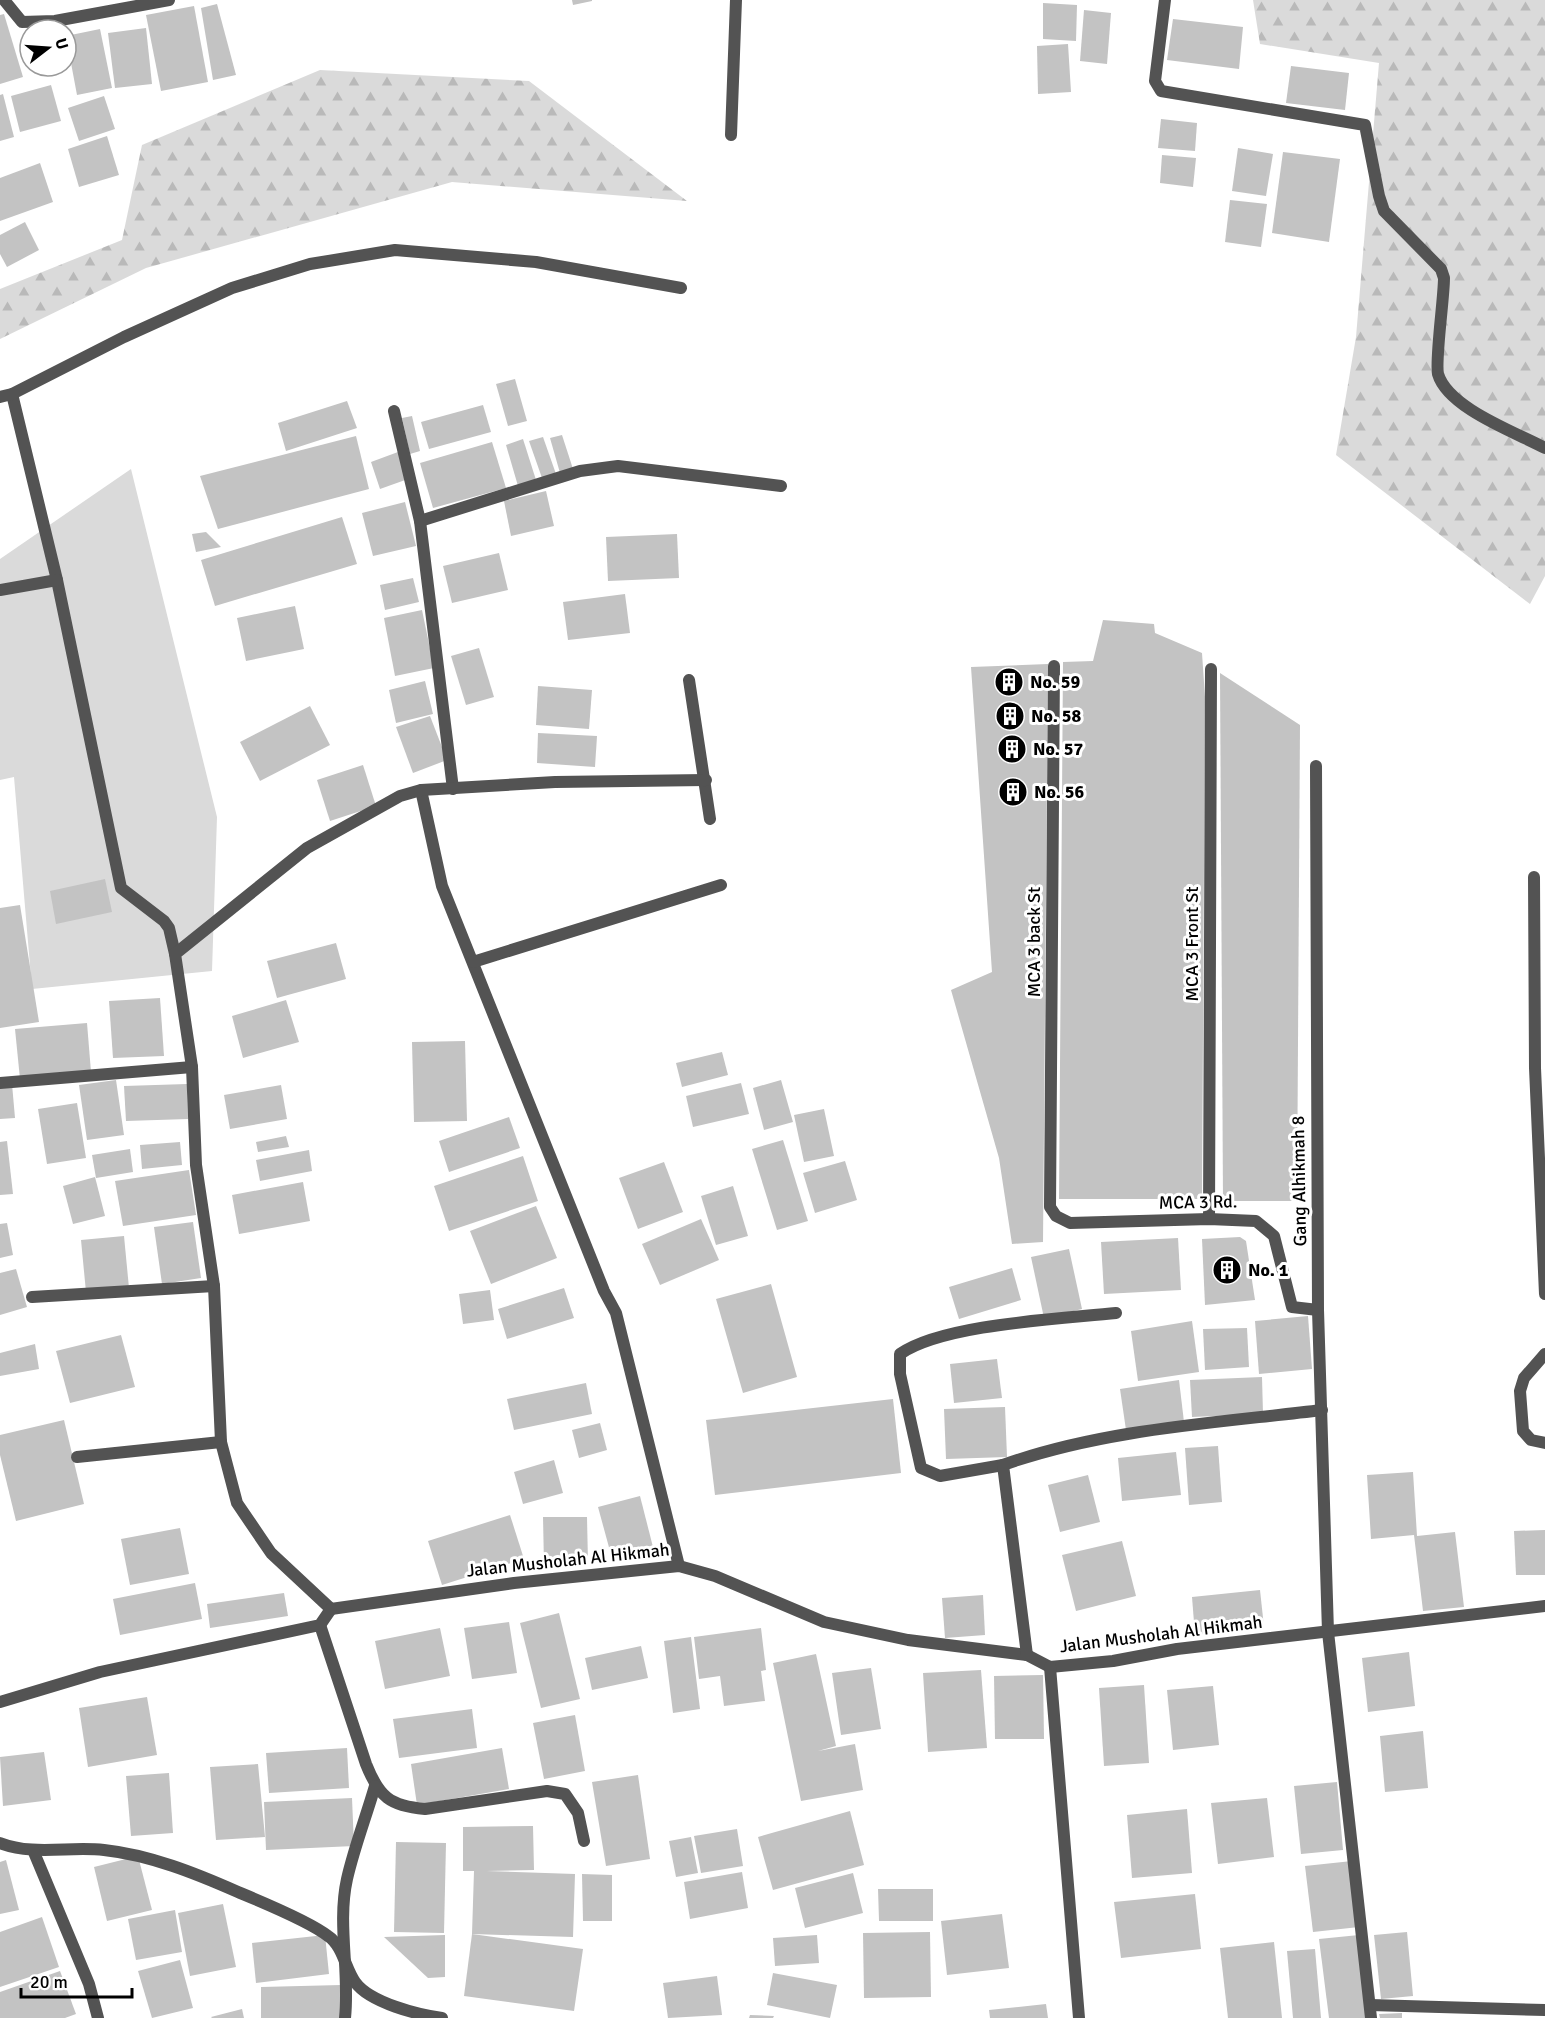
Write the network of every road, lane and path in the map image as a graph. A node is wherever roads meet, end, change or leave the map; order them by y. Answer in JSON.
{"nodes":[{"id":1,"x":4,"y":0,"type":"edge"},
{"id":2,"x":168,"y":0,"type":"edge"},
{"id":3,"x":736,"y":0,"type":"edge"},
{"id":4,"x":1165,"y":0,"type":"edge"},
{"id":5,"x":731,"y":135,"type":"dead end"},
{"id":6,"x":681,"y":288,"type":"dead end"},
{"id":7,"x":6,"y":395,"type":"edge"},
{"id":8,"x":394,"y":411,"type":"dead end"},
{"id":9,"x":1545,"y":448,"type":"edge"},
{"id":10,"x":781,"y":486,"type":"dead end"},
{"id":11,"x":420,"y":521,"type":"junction"},
{"id":12,"x":57,"y":580,"type":"junction"},
{"id":13,"x":0,"y":590,"type":"edge"},
{"id":14,"x":1054,"y":666,"type":"dead end"},
{"id":15,"x":1211,"y":669,"type":"dead end"},
{"id":16,"x":689,"y":680,"type":"dead end"},
{"id":17,"x":1316,"y":766,"type":"dead end"},
{"id":18,"x":706,"y":780,"type":"junction"},
{"id":19,"x":453,"y":789,"type":"junction"},
{"id":20,"x":421,"y":790,"type":"junction"},
{"id":21,"x":710,"y":819,"type":"dead end"},
{"id":22,"x":1534,"y":877,"type":"dead end"},
{"id":23,"x":721,"y":885,"type":"dead end"},
{"id":24,"x":175,"y":954,"type":"junction"},
{"id":25,"x":473,"y":962,"type":"junction"},
{"id":26,"x":192,"y":1067,"type":"junction"},
{"id":27,"x":1540,"y":1069,"type":"edge"},
{"id":28,"x":0,"y":1083,"type":"edge"},
{"id":29,"x":1056,"y":1216,"type":"joint"},
{"id":30,"x":1209,"y":1219,"type":"junction"},
{"id":31,"x":214,"y":1286,"type":"junction"},
{"id":32,"x":1545,"y":1294,"type":"edge"},
{"id":33,"x":32,"y":1298,"type":"dead end"},
{"id":34,"x":1318,"y":1310,"type":"junction"},
{"id":35,"x":1116,"y":1313,"type":"dead end"},
{"id":36,"x":1545,"y":1354,"type":"edge"},
{"id":37,"x":1322,"y":1410,"type":"junction"},
{"id":38,"x":221,"y":1442,"type":"junction"},
{"id":39,"x":1545,"y":1443,"type":"edge"},
{"id":40,"x":77,"y":1457,"type":"dead end"},
{"id":41,"x":1003,"y":1465,"type":"junction"},
{"id":42,"x":679,"y":1566,"type":"junction"},
{"id":43,"x":1545,"y":1606,"type":"edge"},
{"id":44,"x":332,"y":1609,"type":"junction"},
{"id":45,"x":320,"y":1625,"type":"junction"},
{"id":46,"x":1328,"y":1632,"type":"junction"},
{"id":47,"x":1027,"y":1655,"type":"junction"},
{"id":48,"x":1050,"y":1667,"type":"junction"},
{"id":49,"x":0,"y":1702,"type":"edge"},
{"id":50,"x":375,"y":1786,"type":"junction"},
{"id":51,"x":584,"y":1841,"type":"dead end"},
{"id":52,"x":0,"y":1843,"type":"edge"},
{"id":53,"x":33,"y":1850,"type":"junction"},
{"id":54,"x":346,"y":1962,"type":"junction"},
{"id":55,"x":1545,"y":2010,"type":"edge"},
{"id":56,"x":1371,"y":2012,"type":"edge"},
{"id":57,"x":98,"y":2018,"type":"edge"},
{"id":58,"x":345,"y":2018,"type":"edge"},
{"id":59,"x":442,"y":2018,"type":"edge"},
{"id":60,"x":1079,"y":2018,"type":"edge"}],
"edges":[{"from":1,"to":2,"type":"street"},
{"from":3,"to":5,"type":"street"},
{"from":4,"to":9,"type":"street"},
{"from":6,"to":7,"type":"street"},
{"from":7,"to":12,"type":"street"},
{"from":8,"to":11,"type":"street"},
{"from":10,"to":11,"type":"street"},
{"from":11,"to":19,"type":"street"},
{"from":12,"to":13,"type":"street"},
{"from":12,"to":24,"type":"street"},
{"from":14,"to":29,"type":"street","name":"MCA 3 back St"},
{"from":15,"to":30,"type":"street","name":"MCA 3 Front St"},
{"from":16,"to":18,"type":"street"},
{"from":17,"to":34,"type":"street","name":"Gang Alhikmah 8"},
{"from":18,"to":19,"type":"street"},
{"from":18,"to":21,"type":"street"},
{"from":19,"to":20,"type":"street"},
{"from":20,"to":24,"type":"street"},
{"from":20,"to":25,"type":"street"},
{"from":22,"to":27,"type":"street"},
{"from":23,"to":25,"type":"street"},
{"from":24,"to":26,"type":"street"},
{"from":25,"to":42,"type":"street"},
{"from":26,"to":28,"type":"street"},
{"from":26,"to":31,"type":"street"},
{"from":27,"to":32,"type":"street"},
{"from":29,"to":30,"type":"street","name":"MCA 3 Rd."},
{"from":30,"to":34,"type":"street","name":"MCA 3 Rd."},
{"from":31,"to":33,"type":"street"},
{"from":31,"to":38,"type":"street"},
{"from":34,"to":37,"type":"street","name":"Gang Alhikmah 8"},
{"from":35,"to":41,"type":"street"},
{"from":36,"to":39,"type":"street"},
{"from":37,"to":41,"type":"street"},
{"from":37,"to":46,"type":"street","name":"Gang Alhikmah 8"},
{"from":38,"to":40,"type":"street"},
{"from":38,"to":44,"type":"street"},
{"from":41,"to":47,"type":"street"},
{"from":42,"to":44,"type":"street","name":"Jalan Musholah Al Hikmah"},
{"from":42,"to":47,"type":"street","name":"Jalan Musholah Al Hikmah"},
{"from":43,"to":46,"type":"street","name":"Jalan Musholah Al Hikmah"},
{"from":44,"to":45,"type":"street"},
{"from":45,"to":49,"type":"street"},
{"from":45,"to":50,"type":"street"},
{"from":46,"to":48,"type":"street","name":"Jalan Musholah Al Hikmah"},
{"from":46,"to":56,"type":"street","name":"Gang Alhikmah 8"},
{"from":47,"to":48,"type":"street","name":"Jalan Musholah Al Hikmah"},
{"from":48,"to":60,"type":"street"},
{"from":50,"to":51,"type":"street"},
{"from":50,"to":54,"type":"street"},
{"from":52,"to":53,"type":"street"},
{"from":53,"to":54,"type":"street"},
{"from":53,"to":57,"type":"street"},
{"from":54,"to":58,"type":"street"},
{"from":54,"to":59,"type":"street"},
{"from":55,"to":56,"type":"street"}]}
